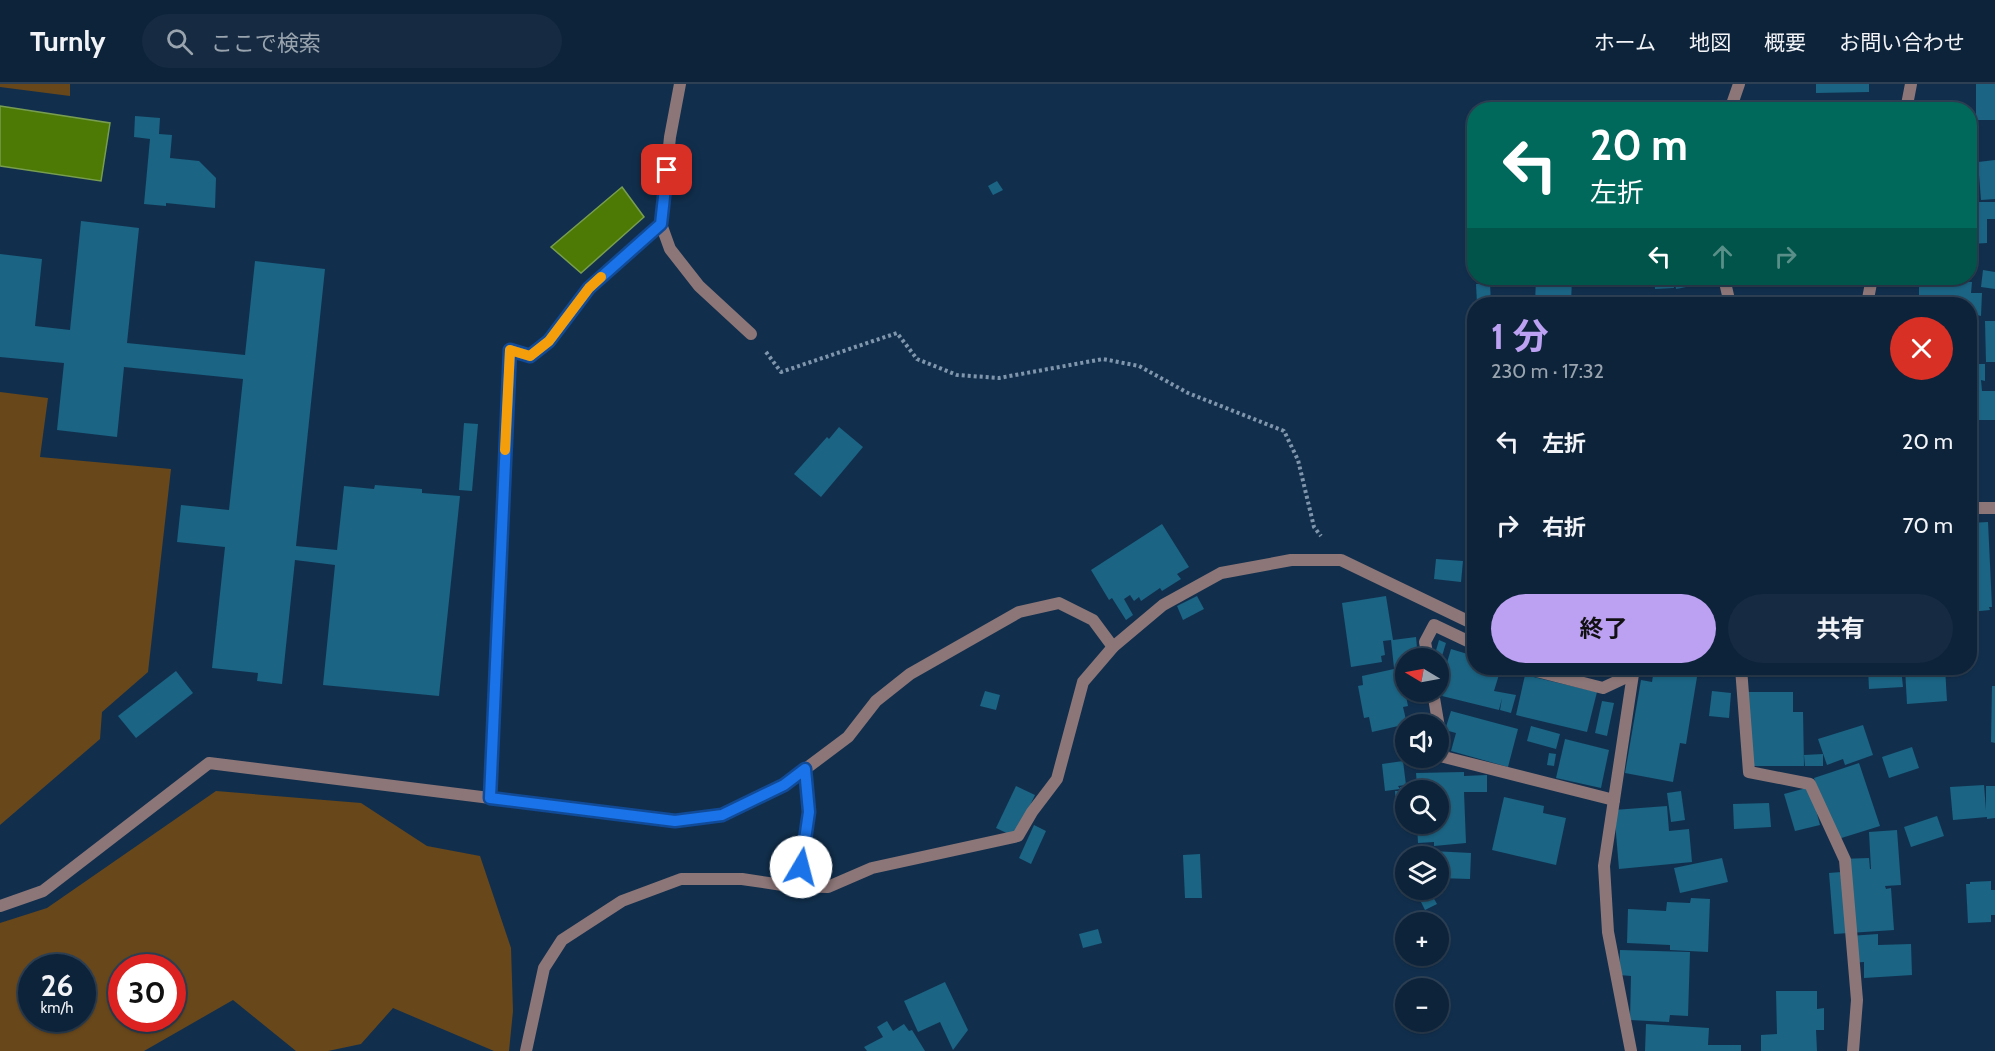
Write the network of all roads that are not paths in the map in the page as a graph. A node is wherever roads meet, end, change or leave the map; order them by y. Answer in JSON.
{"nodes":[{"id":1,"x":680,"y":84,"type":"edge"},
{"id":2,"x":1739,"y":84,"type":"edge"},
{"id":3,"x":1911,"y":84,"type":"edge"},
{"id":4,"x":1733,"y":102,"type":"edge"},
{"id":5,"x":1908,"y":102,"type":"edge"},
{"id":6,"x":661,"y":224,"type":"junction"},
{"id":7,"x":751,"y":334,"type":"road end"},
{"id":8,"x":1977,"y":507,"type":"edge"},
{"id":9,"x":1995,"y":508,"type":"edge"},
{"id":10,"x":1467,"y":621,"type":"edge"},
{"id":11,"x":1467,"y":641,"type":"edge"},
{"id":12,"x":1113,"y":647,"type":"junction"},
{"id":13,"x":1426,"y":648,"type":"edge"},
{"id":14,"x":1552,"y":675,"type":"edge"},
{"id":15,"x":1627,"y":675,"type":"edge"},
{"id":16,"x":1633,"y":675,"type":"edge"},
{"id":17,"x":1742,"y":675,"type":"edge"},
{"id":18,"x":1435,"y":702,"type":"edge"},
{"id":19,"x":805,"y":769,"type":"junction"},
{"id":20,"x":490,"y":798,"type":"junction"},
{"id":21,"x":1614,"y":800,"type":"junction"},
{"id":22,"x":789,"y":886,"type":"junction"},
{"id":23,"x":0,"y":906,"type":"edge"},
{"id":24,"x":526,"y":1051,"type":"edge"},
{"id":25,"x":1631,"y":1051,"type":"edge"},
{"id":26,"x":1853,"y":1051,"type":"edge"}],
"edges":[{"from":1,"to":6,"type":"street"},
{"from":2,"to":4,"type":"street"},
{"from":3,"to":5,"type":"street"},
{"from":6,"to":7,"type":"street"},
{"from":6,"to":20,"type":"street"},
{"from":8,"to":9,"type":"street"},
{"from":10,"to":12,"type":"street"},
{"from":11,"to":13,"type":"street"},
{"from":12,"to":19,"type":"street"},
{"from":12,"to":22,"type":"street"},
{"from":14,"to":15,"type":"street"},
{"from":16,"to":21,"type":"street"},
{"from":17,"to":26,"type":"street"},
{"from":18,"to":21,"type":"street"},
{"from":19,"to":20,"type":"street"},
{"from":19,"to":22,"type":"street"},
{"from":20,"to":23,"type":"street"},
{"from":21,"to":25,"type":"street"},
{"from":22,"to":24,"type":"street"}]}
